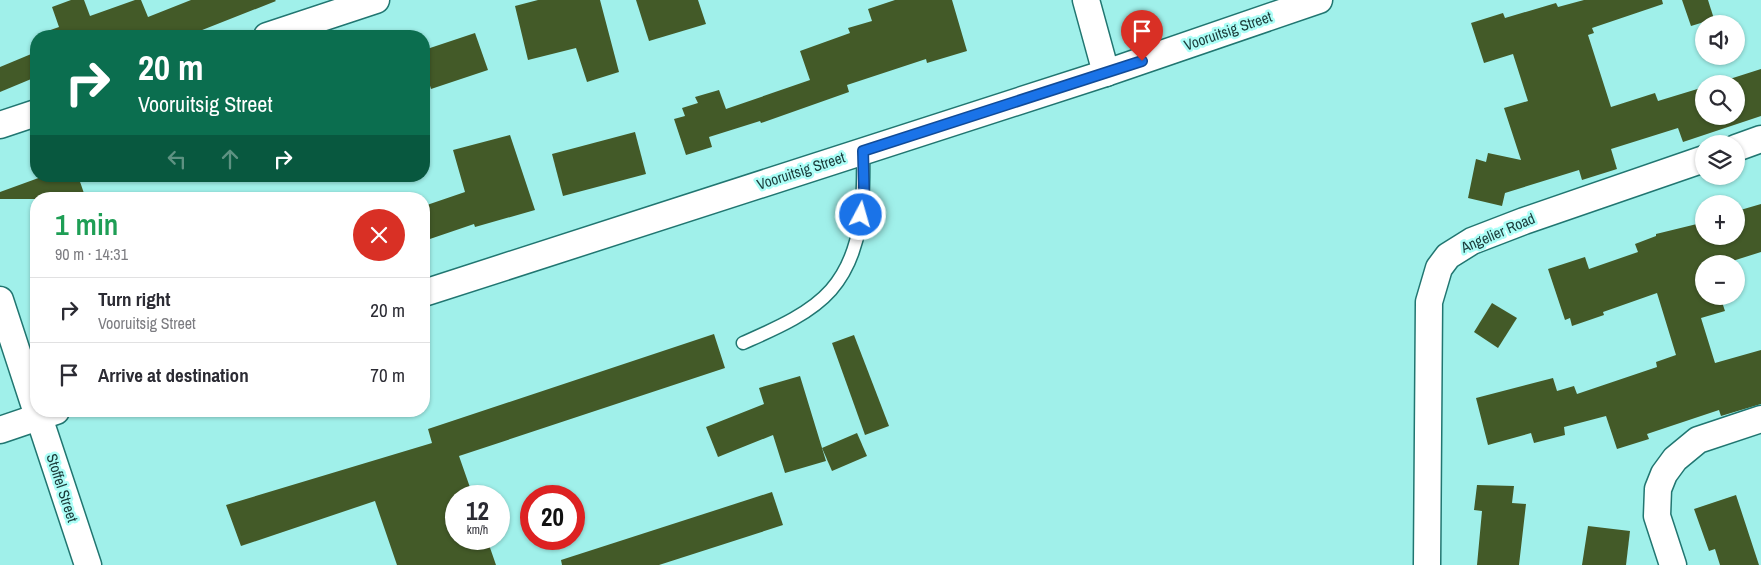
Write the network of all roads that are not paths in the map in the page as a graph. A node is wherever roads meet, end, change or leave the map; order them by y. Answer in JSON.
{"nodes":[{"id":1,"x":376,"y":0,"type":"edge"},
{"id":2,"x":1086,"y":0,"type":"edge"},
{"id":3,"x":1319,"y":0,"type":"edge"},
{"id":4,"x":285,"y":30,"type":"edge"},
{"id":5,"x":1106,"y":73,"type":"junction"},
{"id":6,"x":30,"y":115,"type":"edge"},
{"id":7,"x":0,"y":125,"type":"edge"},
{"id":8,"x":1761,"y":140,"type":"edge"},
{"id":9,"x":1745,"y":145,"type":"edge"},
{"id":10,"x":863,"y":151,"type":"junction"},
{"id":11,"x":1695,"y":162,"type":"edge"},
{"id":12,"x":430,"y":291,"type":"edge"},
{"id":13,"x":0,"y":300,"type":"edge"},
{"id":14,"x":743,"y":343,"type":"dead end"},
{"id":15,"x":30,"y":380,"type":"edge"},
{"id":16,"x":30,"y":417,"type":"edge"},
{"id":17,"x":44,"y":417,"type":"edge"},
{"id":18,"x":1761,"y":419,"type":"edge"},
{"id":19,"x":0,"y":430,"type":"edge"},
{"id":20,"x":88,"y":565,"type":"edge"},
{"id":21,"x":1427,"y":565,"type":"edge"},
{"id":22,"x":1673,"y":565,"type":"edge"}],
"edges":[{"from":1,"to":4,"type":"street"},
{"from":2,"to":5,"type":"street"},
{"from":3,"to":5,"type":"street","name":"Vooruitsig Street"},
{"from":5,"to":10,"type":"street","name":"Vooruitsig Street"},
{"from":6,"to":7,"type":"street"},
{"from":8,"to":9,"type":"street"},
{"from":10,"to":12,"type":"street","name":"Vooruitsig Street"},
{"from":10,"to":14,"type":"lane"},
{"from":11,"to":21,"type":"street","name":"Angelier Road"},
{"from":13,"to":15,"type":"street","name":"Stoffel Street"},
{"from":16,"to":19,"type":"street"},
{"from":17,"to":20,"type":"street","name":"Stoffel Street"},
{"from":18,"to":22,"type":"street"}]}
